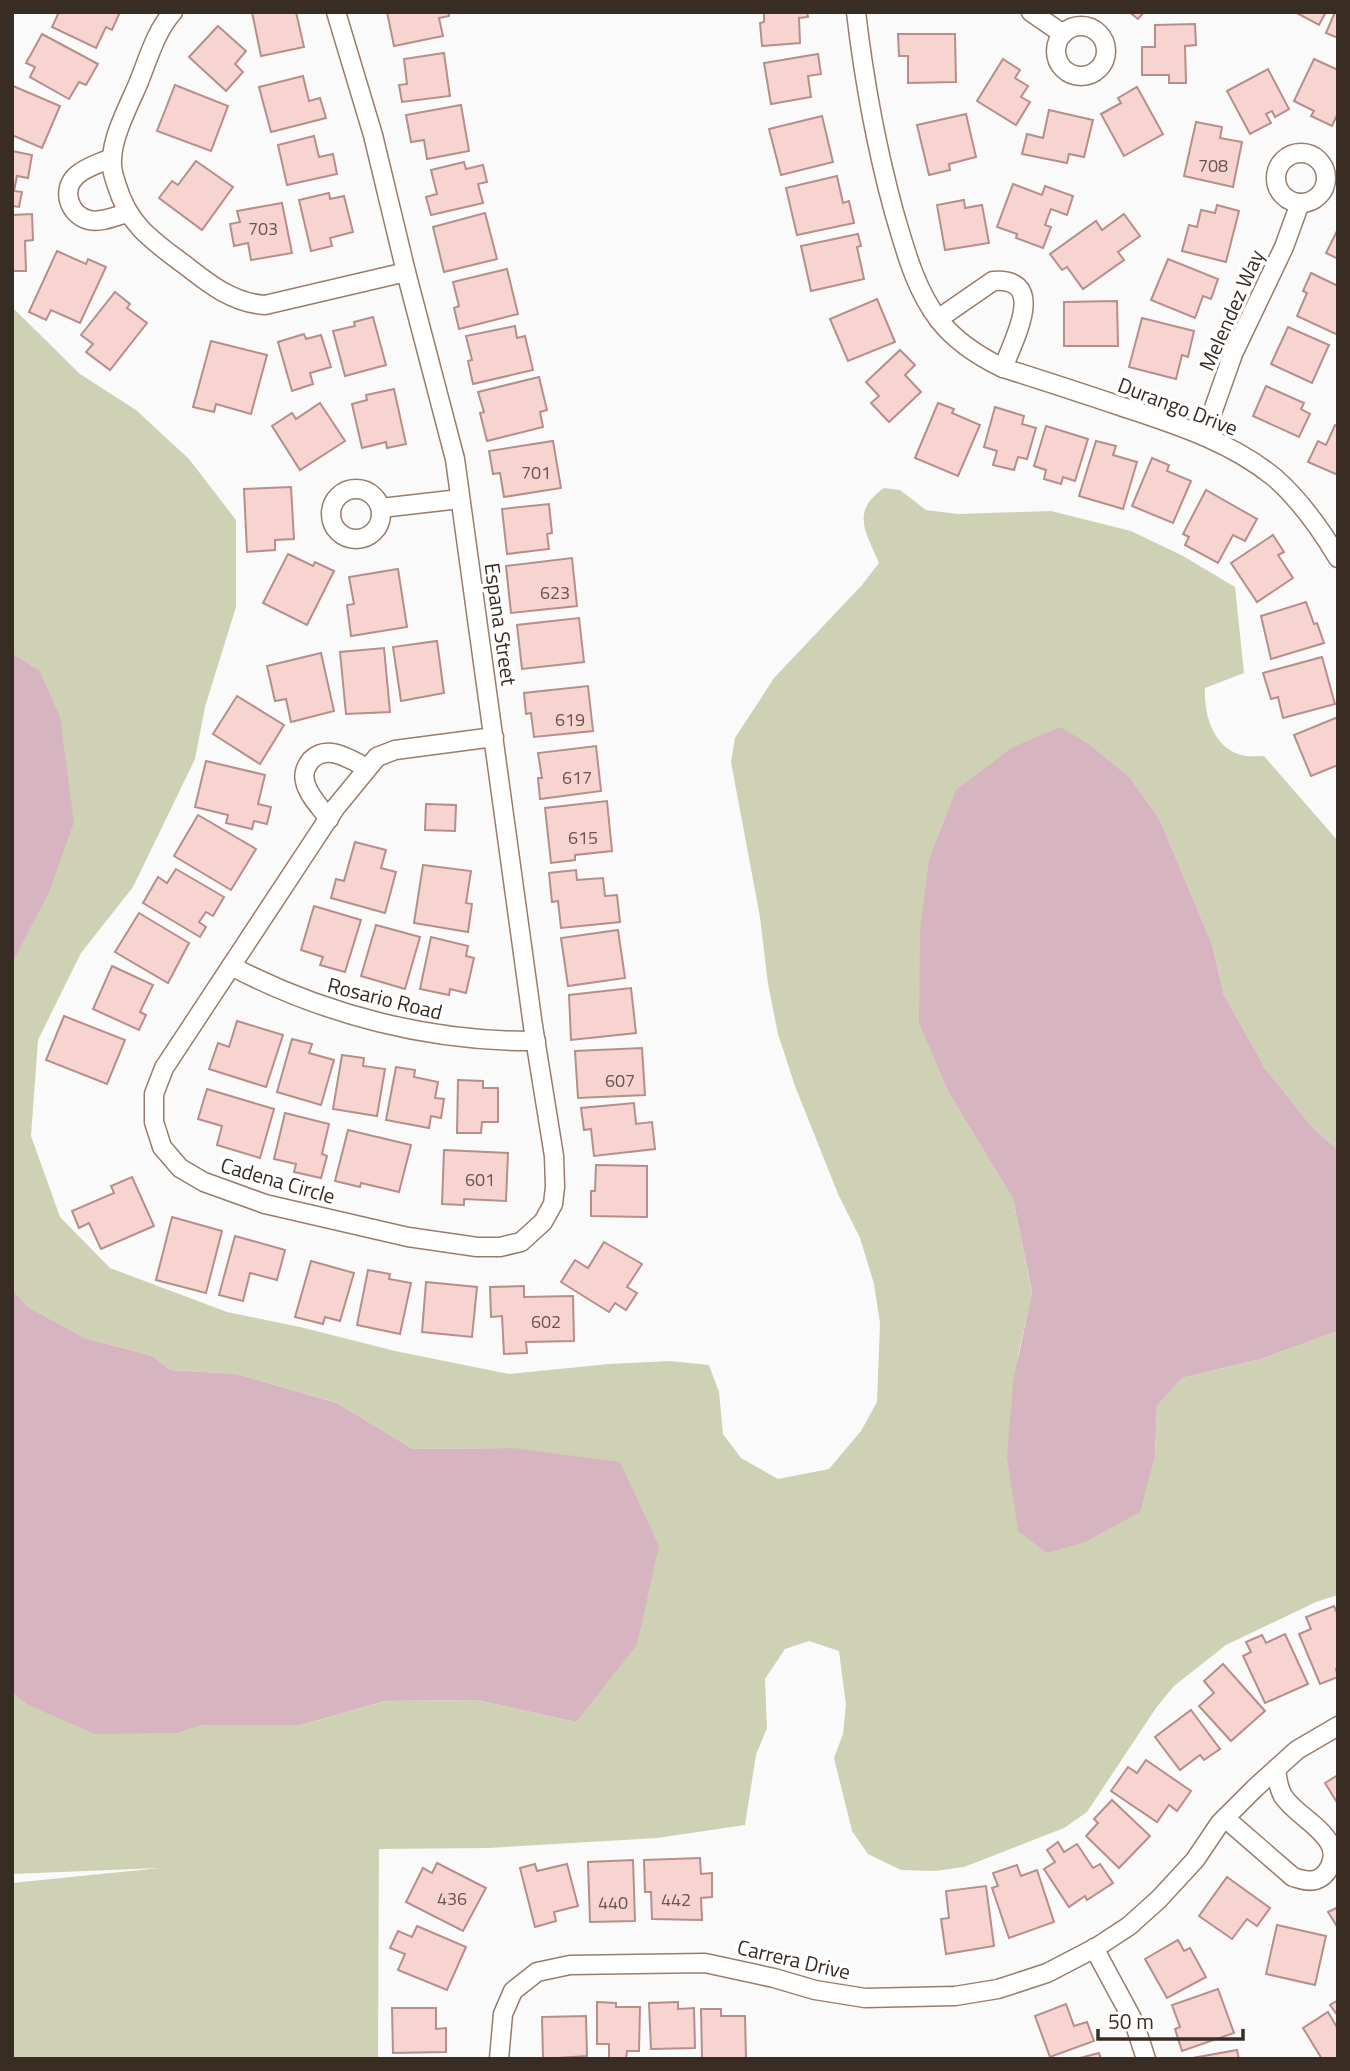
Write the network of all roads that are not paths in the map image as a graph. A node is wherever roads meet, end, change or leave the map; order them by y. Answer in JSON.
{"nodes":[{"id":1,"x":173,"y":12,"type":"edge"},
{"id":2,"x":336,"y":12,"type":"edge"},
{"id":3,"x":856,"y":12,"type":"edge"},
{"id":4,"x":1031,"y":12,"type":"edge"},
{"id":5,"x":1063,"y":34,"type":"dead end"},
{"id":6,"x":111,"y":158,"type":"junction"},
{"id":7,"x":1300,"y":203,"type":"dead end"},
{"id":8,"x":127,"y":213,"type":"junction"},
{"id":9,"x":406,"y":272,"type":"junction"},
{"id":10,"x":938,"y":320,"type":"junction"},
{"id":11,"x":1003,"y":368,"type":"junction"},
{"id":12,"x":1203,"y":436,"type":"junction"},
{"id":13,"x":460,"y":499,"type":"junction"},
{"id":14,"x":381,"y":508,"type":"dead end"},
{"id":15,"x":1333,"y":538,"type":"edge"},
{"id":16,"x":1338,"y":558,"type":"edge"},
{"id":17,"x":494,"y":737,"type":"junction"},
{"id":18,"x":368,"y":768,"type":"junction"},
{"id":19,"x":329,"y":819,"type":"junction"},
{"id":20,"x":232,"y":966,"type":"junction"},
{"id":21,"x":536,"y":1041,"type":"junction"},
{"id":22,"x":521,"y":1242,"type":"joint"},
{"id":23,"x":1338,"y":1726,"type":"edge"},
{"id":24,"x":1276,"y":1769,"type":"junction"},
{"id":25,"x":1225,"y":1818,"type":"junction"},
{"id":26,"x":1094,"y":1948,"type":"junction"},
{"id":27,"x":499,"y":2059,"type":"edge"},
{"id":28,"x":1146,"y":2059,"type":"edge"}],
"edges":[{"from":1,"to":6,"type":"street"},
{"from":2,"to":9,"type":"street","name":"Espana Street"},
{"from":3,"to":10,"type":"street","name":"Durango Drive"},
{"from":4,"to":5,"type":"street"},
{"from":6,"to":8,"type":"street"},
{"from":6,"to":8,"type":"street"},
{"from":7,"to":12,"type":"street","name":"Melendez Way"},
{"from":8,"to":9,"type":"street"},
{"from":9,"to":13,"type":"street","name":"Espana Street"},
{"from":10,"to":11,"type":"street","name":"Durango Drive"},
{"from":10,"to":11,"type":"street"},
{"from":11,"to":12,"type":"street","name":"Durango Drive"},
{"from":12,"to":15,"type":"street","name":"Durango Drive"},
{"from":13,"to":14,"type":"street"},
{"from":13,"to":17,"type":"street","name":"Espana Street"},
{"from":15,"to":16,"type":"street","name":"Durango Drive"},
{"from":17,"to":18,"type":"street","name":"Cadena Circle"},
{"from":17,"to":21,"type":"street","name":"Espana Street"},
{"from":18,"to":19,"type":"street","name":"Cadena Circle"},
{"from":18,"to":19,"type":"street"},
{"from":19,"to":20,"type":"street","name":"Cadena Circle"},
{"from":20,"to":21,"type":"street","name":"Rosario Road"},
{"from":20,"to":22,"type":"street","name":"Cadena Circle"},
{"from":21,"to":22,"type":"street","name":"Espana Street"},
{"from":23,"to":24,"type":"street","name":"Carrera Drive"},
{"from":24,"to":25,"type":"street","name":"Carrera Drive"},
{"from":24,"to":25,"type":"street"},
{"from":25,"to":26,"type":"street","name":"Carrera Drive"},
{"from":26,"to":27,"type":"street","name":"Carrera Drive"},
{"from":26,"to":28,"type":"street"}]}
